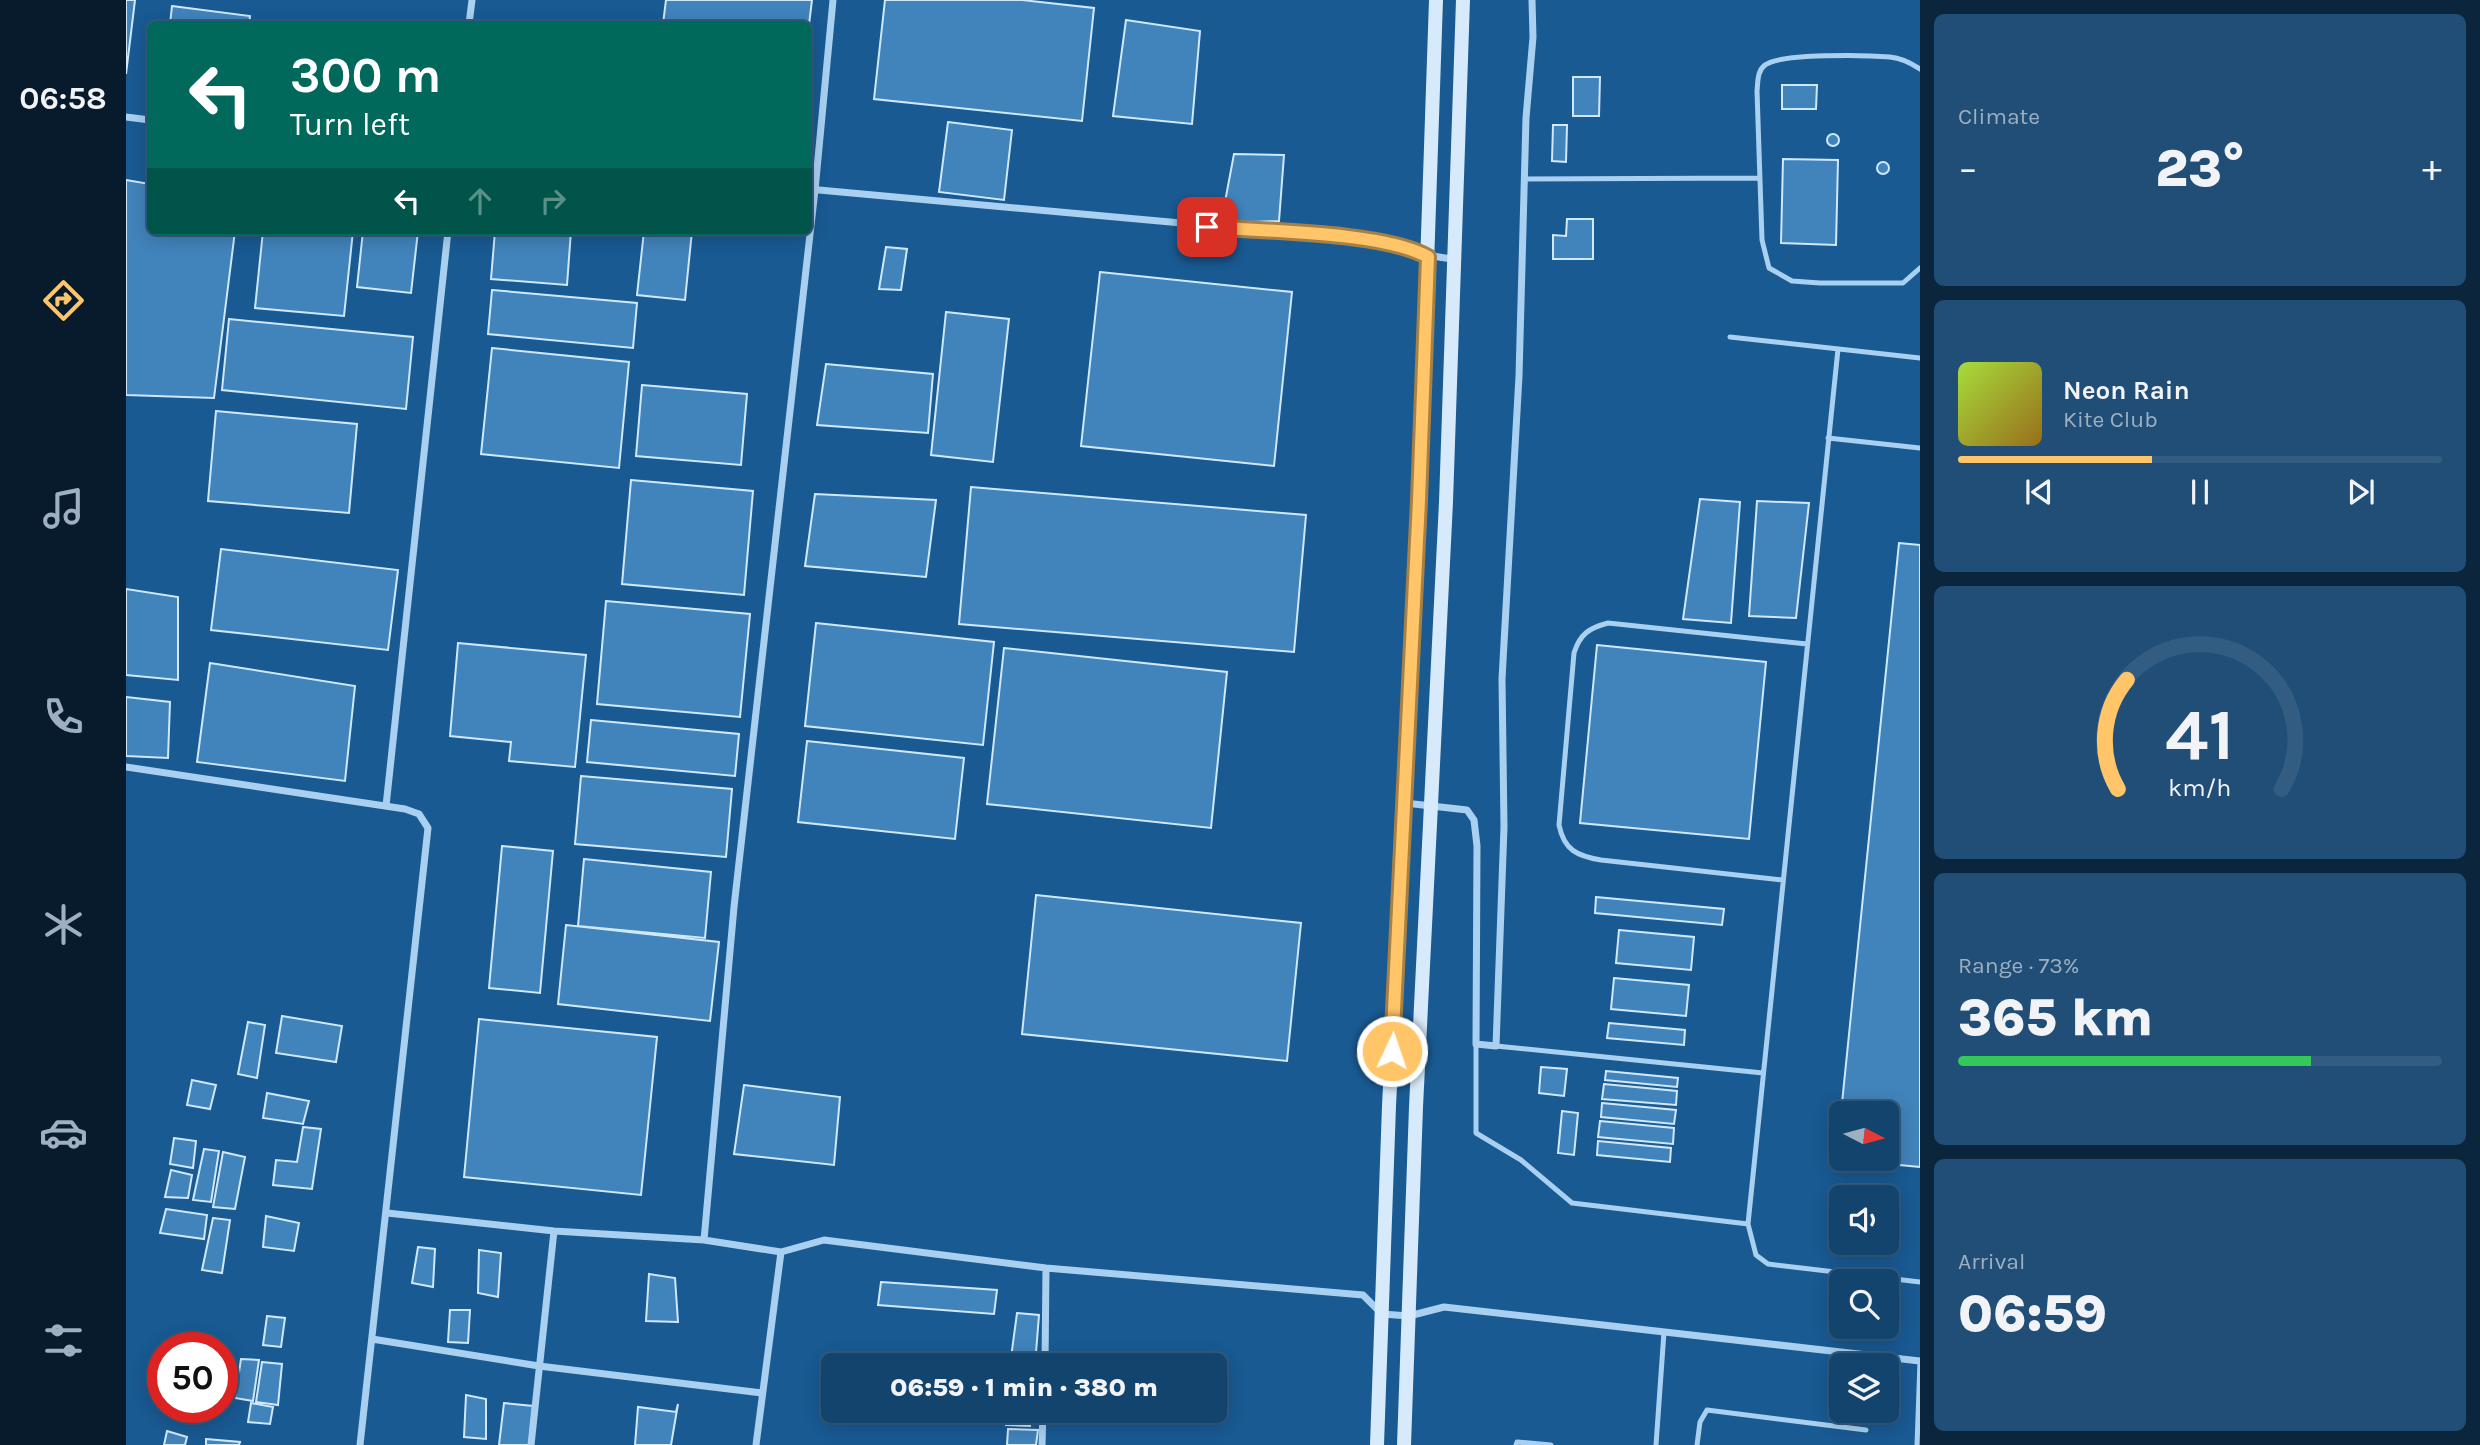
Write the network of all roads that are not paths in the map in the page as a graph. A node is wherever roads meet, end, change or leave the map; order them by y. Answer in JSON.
{"nodes":[{"id":1,"x":472,"y":0,"type":"edge"},
{"id":2,"x":833,"y":0,"type":"edge"},
{"id":3,"x":1436,"y":0,"type":"edge"},
{"id":4,"x":1463,"y":0,"type":"edge"},
{"id":5,"x":1532,"y":0,"type":"edge"},
{"id":6,"x":470,"y":21,"type":"edge"},
{"id":7,"x":1920,"y":69,"type":"edge"},
{"id":8,"x":126,"y":117,"type":"edge"},
{"id":9,"x":147,"y":120,"type":"edge"},
{"id":10,"x":1759,"y":178,"type":"junction"},
{"id":11,"x":1525,"y":179,"type":"junction"},
{"id":12,"x":812,"y":189,"type":"edge"},
{"id":13,"x":448,"y":235,"type":"edge"},
{"id":14,"x":807,"y":235,"type":"edge"},
{"id":15,"x":1428,"y":257,"type":"junction"},
{"id":16,"x":1454,"y":259,"type":"junction"},
{"id":17,"x":1920,"y":268,"type":"edge"},
{"id":18,"x":1730,"y":337,"type":"dead end"},
{"id":19,"x":1838,"y":349,"type":"junction"},
{"id":20,"x":1920,"y":358,"type":"edge"},
{"id":21,"x":1828,"y":438,"type":"junction"},
{"id":22,"x":1920,"y":448,"type":"edge"},
{"id":23,"x":1807,"y":644,"type":"junction"},
{"id":24,"x":126,"y":767,"type":"edge"},
{"id":25,"x":1405,"y":803,"type":"junction"},
{"id":26,"x":1431,"y":804,"type":"junction"},
{"id":27,"x":386,"y":806,"type":"junction"},
{"id":28,"x":1783,"y":880,"type":"junction"},
{"id":29,"x":1476,"y":1044,"type":"junction"},
{"id":30,"x":1496,"y":1046,"type":"junction"},
{"id":31,"x":1763,"y":1073,"type":"junction"},
{"id":32,"x":387,"y":1213,"type":"junction"},
{"id":33,"x":1748,"y":1224,"type":"junction"},
{"id":34,"x":554,"y":1231,"type":"junction"},
{"id":35,"x":704,"y":1240,"type":"junction"},
{"id":36,"x":780,"y":1252,"type":"junction"},
{"id":37,"x":1045,"y":1268,"type":"junction"},
{"id":38,"x":1920,"y":1282,"type":"edge"},
{"id":39,"x":1382,"y":1314,"type":"junction"},
{"id":40,"x":1409,"y":1316,"type":"junction"},
{"id":41,"x":1664,"y":1332,"type":"junction"},
{"id":42,"x":372,"y":1339,"type":"junction"},
{"id":43,"x":1045,"y":1353,"type":"edge"},
{"id":44,"x":1920,"y":1361,"type":"edge"},
{"id":45,"x":539,"y":1366,"type":"junction"},
{"id":46,"x":762,"y":1393,"type":"junction"},
{"id":47,"x":1043,"y":1423,"type":"edge"},
{"id":48,"x":1866,"y":1430,"type":"dead end"},
{"id":49,"x":360,"y":1445,"type":"edge"},
{"id":50,"x":531,"y":1445,"type":"edge"},
{"id":51,"x":756,"y":1445,"type":"edge"},
{"id":52,"x":1042,"y":1445,"type":"edge"},
{"id":53,"x":1377,"y":1445,"type":"edge"},
{"id":54,"x":1404,"y":1445,"type":"edge"},
{"id":55,"x":1516,"y":1445,"type":"edge"},
{"id":56,"x":1551,"y":1445,"type":"edge"},
{"id":57,"x":1656,"y":1445,"type":"edge"},
{"id":58,"x":1697,"y":1445,"type":"edge"},
{"id":59,"x":1917,"y":1445,"type":"edge"}],
"edges":[{"from":1,"to":6,"type":"street"},
{"from":2,"to":12,"type":"street"},
{"from":3,"to":15,"type":"main road"},
{"from":4,"to":16,"type":"main road"},
{"from":5,"to":11,"type":"street"},
{"from":7,"to":10,"type":"lane"},
{"from":8,"to":9,"type":"street"},
{"from":10,"to":11,"type":"lane"},
{"from":10,"to":17,"type":"lane"},
{"from":11,"to":30,"type":"street"},
{"from":12,"to":15,"type":"street"},
{"from":13,"to":27,"type":"street"},
{"from":14,"to":35,"type":"street"},
{"from":15,"to":16,"type":"street"},
{"from":15,"to":25,"type":"main road"},
{"from":16,"to":26,"type":"main road"},
{"from":18,"to":19,"type":"lane"},
{"from":19,"to":20,"type":"lane"},
{"from":19,"to":21,"type":"lane"},
{"from":21,"to":22,"type":"lane"},
{"from":21,"to":23,"type":"lane"},
{"from":23,"to":28,"type":"lane"},
{"from":23,"to":28,"type":"lane"},
{"from":24,"to":27,"type":"street"},
{"from":25,"to":26,"type":"street"},
{"from":25,"to":39,"type":"main road"},
{"from":26,"to":29,"type":"street"},
{"from":26,"to":40,"type":"main road"},
{"from":27,"to":32,"type":"street"},
{"from":28,"to":31,"type":"lane"},
{"from":29,"to":30,"type":"street"},
{"from":29,"to":33,"type":"lane"},
{"from":30,"to":31,"type":"lane"},
{"from":31,"to":33,"type":"lane"},
{"from":32,"to":34,"type":"street"},
{"from":32,"to":42,"type":"street"},
{"from":33,"to":38,"type":"lane"},
{"from":34,"to":35,"type":"street"},
{"from":34,"to":45,"type":"street"},
{"from":35,"to":36,"type":"street"},
{"from":36,"to":37,"type":"street"},
{"from":36,"to":46,"type":"street"},
{"from":37,"to":39,"type":"street"},
{"from":37,"to":43,"type":"street"},
{"from":39,"to":40,"type":"street"},
{"from":39,"to":53,"type":"main road"},
{"from":40,"to":41,"type":"street"},
{"from":40,"to":54,"type":"main road"},
{"from":41,"to":44,"type":"street"},
{"from":41,"to":57,"type":"lane"},
{"from":42,"to":45,"type":"street"},
{"from":42,"to":49,"type":"street"},
{"from":44,"to":59,"type":"lane"},
{"from":45,"to":46,"type":"street"},
{"from":45,"to":50,"type":"street"},
{"from":46,"to":51,"type":"street"},
{"from":47,"to":52,"type":"street"},
{"from":48,"to":58,"type":"lane"},
{"from":55,"to":56,"type":"lane"}]}
